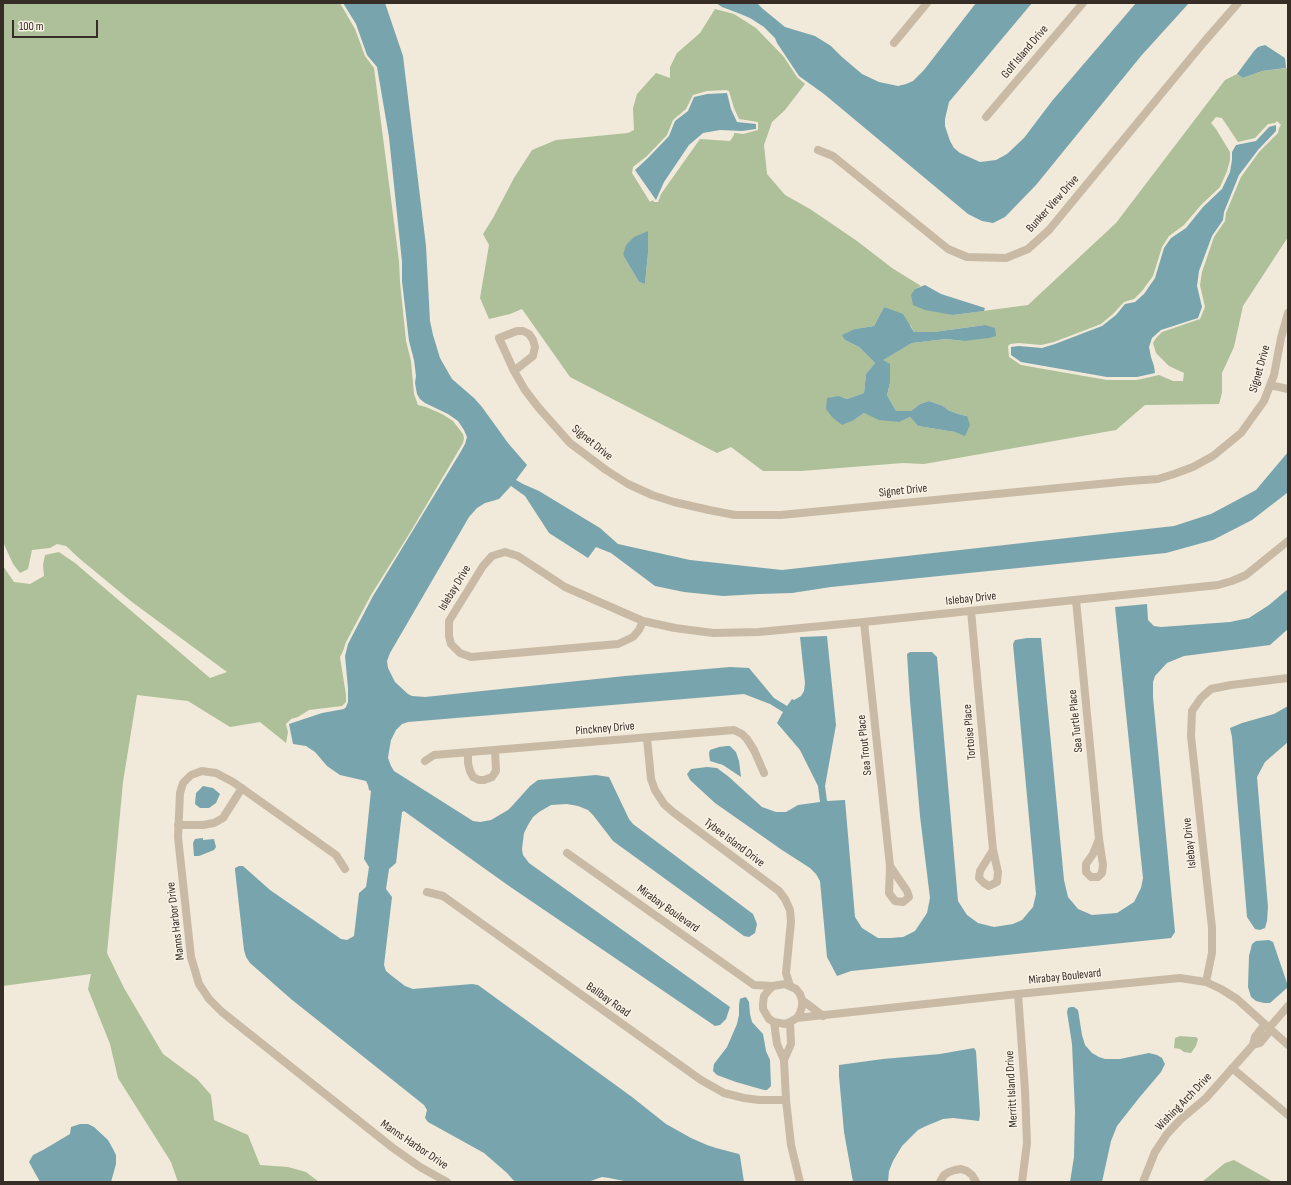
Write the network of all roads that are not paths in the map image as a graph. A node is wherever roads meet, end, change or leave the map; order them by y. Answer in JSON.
{"nodes":[{"id":1,"x":927,"y":3,"type":"edge"},
{"id":2,"x":1083,"y":3,"type":"edge"},
{"id":3,"x":1238,"y":3,"type":"edge"},
{"id":4,"x":894,"y":43,"type":"dead end"},
{"id":5,"x":986,"y":117,"type":"dead end"},
{"id":6,"x":818,"y":150,"type":"dead end"},
{"id":7,"x":1288,"y":314,"type":"edge"},
{"id":8,"x":514,"y":371,"type":"junction"},
{"id":9,"x":1270,"y":385,"type":"junction"},
{"id":10,"x":1288,"y":389,"type":"edge"},
{"id":11,"x":1288,"y":541,"type":"edge"},
{"id":12,"x":1076,"y":600,"type":"junction"},
{"id":13,"x":971,"y":611,"type":"junction"},
{"id":14,"x":643,"y":621,"type":"junction"},
{"id":15,"x":864,"y":622,"type":"junction"},
{"id":16,"x":1288,"y":678,"type":"edge"},
{"id":17,"x":647,"y":738,"type":"junction"},
{"id":18,"x":495,"y":750,"type":"junction"},
{"id":19,"x":468,"y":752,"type":"junction"},
{"id":20,"x":425,"y":761,"type":"dead end"},
{"id":21,"x":764,"y":773,"type":"dead end"},
{"id":22,"x":242,"y":788,"type":"junction"},
{"id":23,"x":178,"y":825,"type":"junction"},
{"id":24,"x":1099,"y":839,"type":"dead end"},
{"id":25,"x":993,"y":850,"type":"dead end"},
{"id":26,"x":567,"y":853,"type":"dead end"},
{"id":27,"x":890,"y":866,"type":"dead end"},
{"id":28,"x":345,"y":869,"type":"dead end"},
{"id":29,"x":427,"y":892,"type":"dead end"},
{"id":30,"x":786,"y":973,"type":"junction"},
{"id":31,"x":1206,"y":982,"type":"junction"},
{"id":32,"x":754,"y":985,"type":"junction"},
{"id":33,"x":776,"y":985,"type":"junction"},
{"id":34,"x":790,"y":986,"type":"junction"},
{"id":35,"x":1018,"y":994,"type":"junction"},
{"id":36,"x":802,"y":1000,"type":"junction"},
{"id":37,"x":762,"y":1003,"type":"junction"},
{"id":38,"x":1288,"y":1006,"type":"edge"},
{"id":39,"x":823,"y":1016,"type":"junction"},
{"id":40,"x":793,"y":1020,"type":"junction"},
{"id":41,"x":774,"y":1022,"type":"junction"},
{"id":42,"x":1268,"y":1027,"type":"junction"},
{"id":43,"x":1288,"y":1045,"type":"edge"},
{"id":44,"x":778,"y":1046,"type":"junction"},
{"id":45,"x":790,"y":1046,"type":"junction"},
{"id":46,"x":784,"y":1060,"type":"junction"},
{"id":47,"x":1232,"y":1068,"type":"junction"},
{"id":48,"x":786,"y":1100,"type":"junction"},
{"id":49,"x":1288,"y":1116,"type":"edge"},
{"id":50,"x":447,"y":1182,"type":"edge"},
{"id":51,"x":800,"y":1182,"type":"edge"},
{"id":52,"x":940,"y":1182,"type":"edge"},
{"id":53,"x":976,"y":1182,"type":"edge"},
{"id":54,"x":1022,"y":1182,"type":"edge"},
{"id":55,"x":1144,"y":1182,"type":"edge"}],
"edges":[{"from":1,"to":4,"type":"street"},
{"from":2,"to":5,"type":"street","name":"Golf Island Drive"},
{"from":3,"to":6,"type":"street","name":"Bunker View Drive"},
{"from":7,"to":9,"type":"street","name":"Signet Drive"},
{"from":8,"to":8,"type":"street","name":"Signet Drive"},
{"from":8,"to":9,"type":"street","name":"Signet Drive"},
{"from":9,"to":10,"type":"street"},
{"from":11,"to":12,"type":"street","name":"Islebay Drive"},
{"from":12,"to":13,"type":"street","name":"Islebay Drive"},
{"from":12,"to":24,"type":"street","name":"Sea Turtle Place"},
{"from":13,"to":15,"type":"street","name":"Islebay Drive"},
{"from":13,"to":25,"type":"street","name":"Tortoise Place"},
{"from":14,"to":14,"type":"street","name":"Islebay Drive"},
{"from":14,"to":15,"type":"street","name":"Islebay Drive"},
{"from":15,"to":27,"type":"street","name":"Sea Trout Place"},
{"from":16,"to":31,"type":"street","name":"Islebay Drive"},
{"from":17,"to":18,"type":"street","name":"Pinckney Drive"},
{"from":17,"to":21,"type":"street","name":"Pinckney Drive"},
{"from":17,"to":30,"type":"street","name":"Tybee Island Drive"},
{"from":18,"to":19,"type":"street","name":"Pinckney Drive"},
{"from":18,"to":19,"type":"street"},
{"from":19,"to":20,"type":"street","name":"Pinckney Drive"},
{"from":22,"to":23,"type":"street"},
{"from":22,"to":23,"type":"street","name":"Manns Harbor Drive"},
{"from":22,"to":28,"type":"street","name":"Manns Harbor Drive"},
{"from":23,"to":50,"type":"street","name":"Manns Harbor Drive"},
{"from":26,"to":32,"type":"street","name":"Mirabay Boulevard"},
{"from":29,"to":48,"type":"street","name":"Balibay Road"},
{"from":30,"to":33,"type":"street","name":"Tybee Island Drive"},
{"from":30,"to":34,"type":"street","name":"Tybee Island Drive"},
{"from":31,"to":35,"type":"street","name":"Mirabay Boulevard"},
{"from":31,"to":42,"type":"street","name":"Mirabay Boulevard"},
{"from":32,"to":33,"type":"street"},
{"from":32,"to":37,"type":"street"},
{"from":33,"to":34,"type":"street"},
{"from":33,"to":37,"type":"street"},
{"from":34,"to":36,"type":"street"},
{"from":35,"to":39,"type":"street","name":"Mirabay Boulevard"},
{"from":35,"to":54,"type":"street","name":"Merritt Island Drive"},
{"from":36,"to":39,"type":"street"},
{"from":36,"to":40,"type":"street"},
{"from":37,"to":41,"type":"street"},
{"from":38,"to":42,"type":"street","name":"Wishing Arch Drive"},
{"from":39,"to":40,"type":"street","name":"Mirabay Boulevard"},
{"from":40,"to":41,"type":"street","name":"Mirabay Boulevard"},
{"from":40,"to":45,"type":"street"},
{"from":41,"to":44,"type":"street"},
{"from":42,"to":43,"type":"street","name":"Mirabay Boulevard"},
{"from":42,"to":47,"type":"street","name":"Wishing Arch Drive"},
{"from":44,"to":45,"type":"street"},
{"from":44,"to":46,"type":"street"},
{"from":45,"to":46,"type":"street"},
{"from":46,"to":48,"type":"street"},
{"from":47,"to":49,"type":"street"},
{"from":47,"to":55,"type":"street","name":"Wishing Arch Drive"},
{"from":48,"to":51,"type":"street"},
{"from":52,"to":53,"type":"street"}]}
